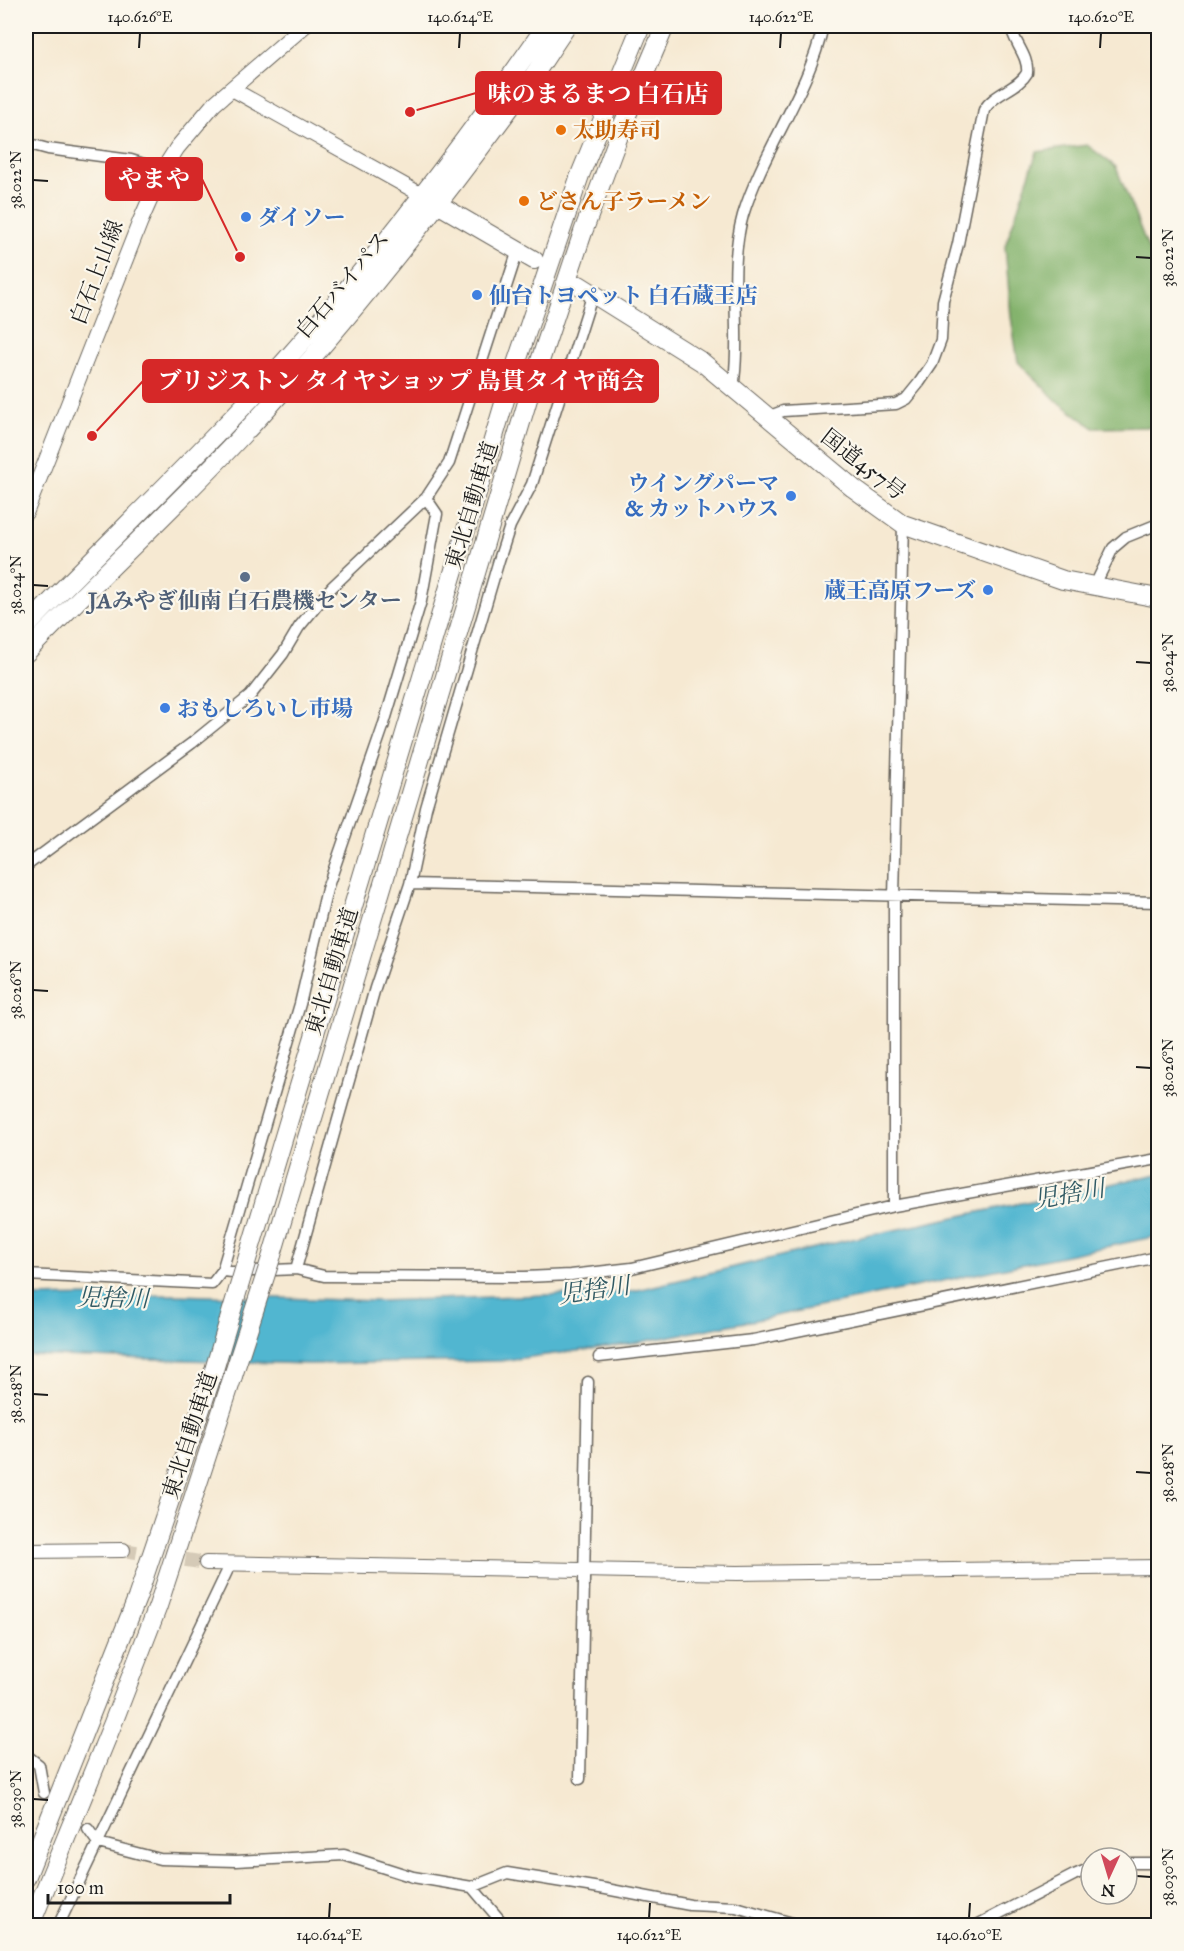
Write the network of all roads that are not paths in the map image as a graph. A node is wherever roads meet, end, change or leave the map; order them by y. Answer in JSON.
{"nodes":[{"id":1,"x":304,"y":26,"type":"edge"},
{"id":2,"x":546,"y":26,"type":"edge"},
{"id":3,"x":567,"y":26,"type":"edge"},
{"id":4,"x":641,"y":26,"type":"edge"},
{"id":5,"x":665,"y":26,"type":"edge"},
{"id":6,"x":823,"y":26,"type":"edge"},
{"id":7,"x":1011,"y":26,"type":"edge"},
{"id":8,"x":232,"y":89,"type":"junction"},
{"id":9,"x":26,"y":143,"type":"edge"},
{"id":10,"x":163,"y":170,"type":"junction"},
{"id":11,"x":430,"y":200,"type":"junction"},
{"id":12,"x":518,"y":250,"type":"junction"},
{"id":13,"x":534,"y":260,"type":"dead end"},
{"id":14,"x":586,"y":289,"type":"joint"},
{"id":15,"x":733,"y":388,"type":"junction"},
{"id":16,"x":768,"y":417,"type":"junction"},
{"id":17,"x":426,"y":498,"type":"junction"},
{"id":18,"x":26,"y":512,"type":"edge"},
{"id":19,"x":903,"y":524,"type":"junction"},
{"id":20,"x":1158,"y":524,"type":"edge"},
{"id":21,"x":1094,"y":587,"type":"junction"},
{"id":22,"x":1158,"y":597,"type":"edge"},
{"id":23,"x":31,"y":625,"type":"edge"},
{"id":24,"x":26,"y":652,"type":"edge"},
{"id":25,"x":26,"y":866,"type":"edge"},
{"id":26,"x":410,"y":884,"type":"junction"},
{"id":27,"x":894,"y":897,"type":"junction"},
{"id":28,"x":1158,"y":902,"type":"edge"},
{"id":29,"x":1158,"y":1159,"type":"edge"},
{"id":30,"x":894,"y":1206,"type":"junction"},
{"id":31,"x":1158,"y":1257,"type":"edge"},
{"id":32,"x":296,"y":1269,"type":"junction"},
{"id":33,"x":222,"y":1271,"type":"junction"},
{"id":34,"x":26,"y":1275,"type":"edge"},
{"id":35,"x":599,"y":1357,"type":"dead end"},
{"id":36,"x":588,"y":1382,"type":"dead end"},
{"id":37,"x":123,"y":1550,"type":"tunnel mouth"},
{"id":38,"x":26,"y":1551,"type":"edge"},
{"id":39,"x":206,"y":1563,"type":"tunnel mouth"},
{"id":40,"x":231,"y":1563,"type":"junction"},
{"id":41,"x":1158,"y":1568,"type":"edge"},
{"id":42,"x":585,"y":1571,"type":"junction"},
{"id":43,"x":26,"y":1755,"type":"edge"},
{"id":44,"x":580,"y":1779,"type":"dead end"},
{"id":45,"x":44,"y":1793,"type":"dead end"},
{"id":46,"x":88,"y":1829,"type":"dead end"},
{"id":47,"x":98,"y":1843,"type":"junction"},
{"id":48,"x":1139,"y":1863,"type":"edge"},
{"id":49,"x":1158,"y":1863,"type":"edge"},
{"id":50,"x":1079,"y":1873,"type":"edge"},
{"id":51,"x":26,"y":1878,"type":"edge"},
{"id":52,"x":472,"y":1887,"type":"junction"},
{"id":53,"x":30,"y":1926,"type":"edge"},
{"id":54,"x":58,"y":1926,"type":"edge"},
{"id":55,"x":505,"y":1926,"type":"edge"},
{"id":56,"x":802,"y":1926,"type":"edge"},
{"id":57,"x":975,"y":1926,"type":"edge"}],
"edges":[{"from":1,"to":8,"type":"main road","name":"白石上山線"},
{"from":2,"to":11,"type":"highway","name":"白石バイパス"},
{"from":3,"to":11,"type":"highway","name":"白石バイパス"},
{"from":4,"to":51,"type":"highway","name":"東北自動車道","bridge":true},
{"from":5,"to":53,"type":"highway","name":"東北自動車道","bridge":true},
{"from":6,"to":15,"type":"street"},
{"from":7,"to":16,"type":"street"},
{"from":8,"to":10,"type":"main road","name":"白石上山線"},
{"from":8,"to":11,"type":"street"},
{"from":9,"to":10,"type":"street"},
{"from":10,"to":18,"type":"main road","name":"白石上山線"},
{"from":11,"to":12,"type":"highway"},
{"from":11,"to":23,"type":"highway","name":"白石バイパス"},
{"from":12,"to":13,"type":"highway"},
{"from":12,"to":17,"type":"street"},
{"from":14,"to":15,"type":"highway","name":"国道457号"},
{"from":14,"to":26,"type":"street"},
{"from":15,"to":16,"type":"highway","name":"国道457号"},
{"from":16,"to":19,"type":"highway","name":"国道457号"},
{"from":17,"to":25,"type":"street"},
{"from":17,"to":33,"type":"street"},
{"from":19,"to":21,"type":"highway","name":"国道457号"},
{"from":19,"to":27,"type":"street"},
{"from":20,"to":21,"type":"street"},
{"from":21,"to":22,"type":"highway","name":"国道457号"},
{"from":23,"to":24,"type":"highway","name":"白石バイパス"},
{"from":26,"to":27,"type":"street"},
{"from":26,"to":32,"type":"street"},
{"from":27,"to":28,"type":"street"},
{"from":27,"to":30,"type":"street"},
{"from":29,"to":30,"type":"street"},
{"from":30,"to":32,"type":"street"},
{"from":31,"to":35,"type":"street"},
{"from":32,"to":33,"type":"street"},
{"from":33,"to":34,"type":"street"},
{"from":36,"to":42,"type":"street"},
{"from":37,"to":38,"type":"street"},
{"from":39,"to":40,"type":"street"},
{"from":40,"to":42,"type":"street"},
{"from":40,"to":47,"type":"street"},
{"from":41,"to":42,"type":"street"},
{"from":42,"to":44,"type":"street"},
{"from":43,"to":45,"type":"street"},
{"from":46,"to":47,"type":"street"},
{"from":47,"to":52,"type":"street"},
{"from":47,"to":54,"type":"street"},
{"from":48,"to":49,"type":"street"},
{"from":50,"to":57,"type":"street"},
{"from":52,"to":55,"type":"street"},
{"from":52,"to":56,"type":"street"}]}
